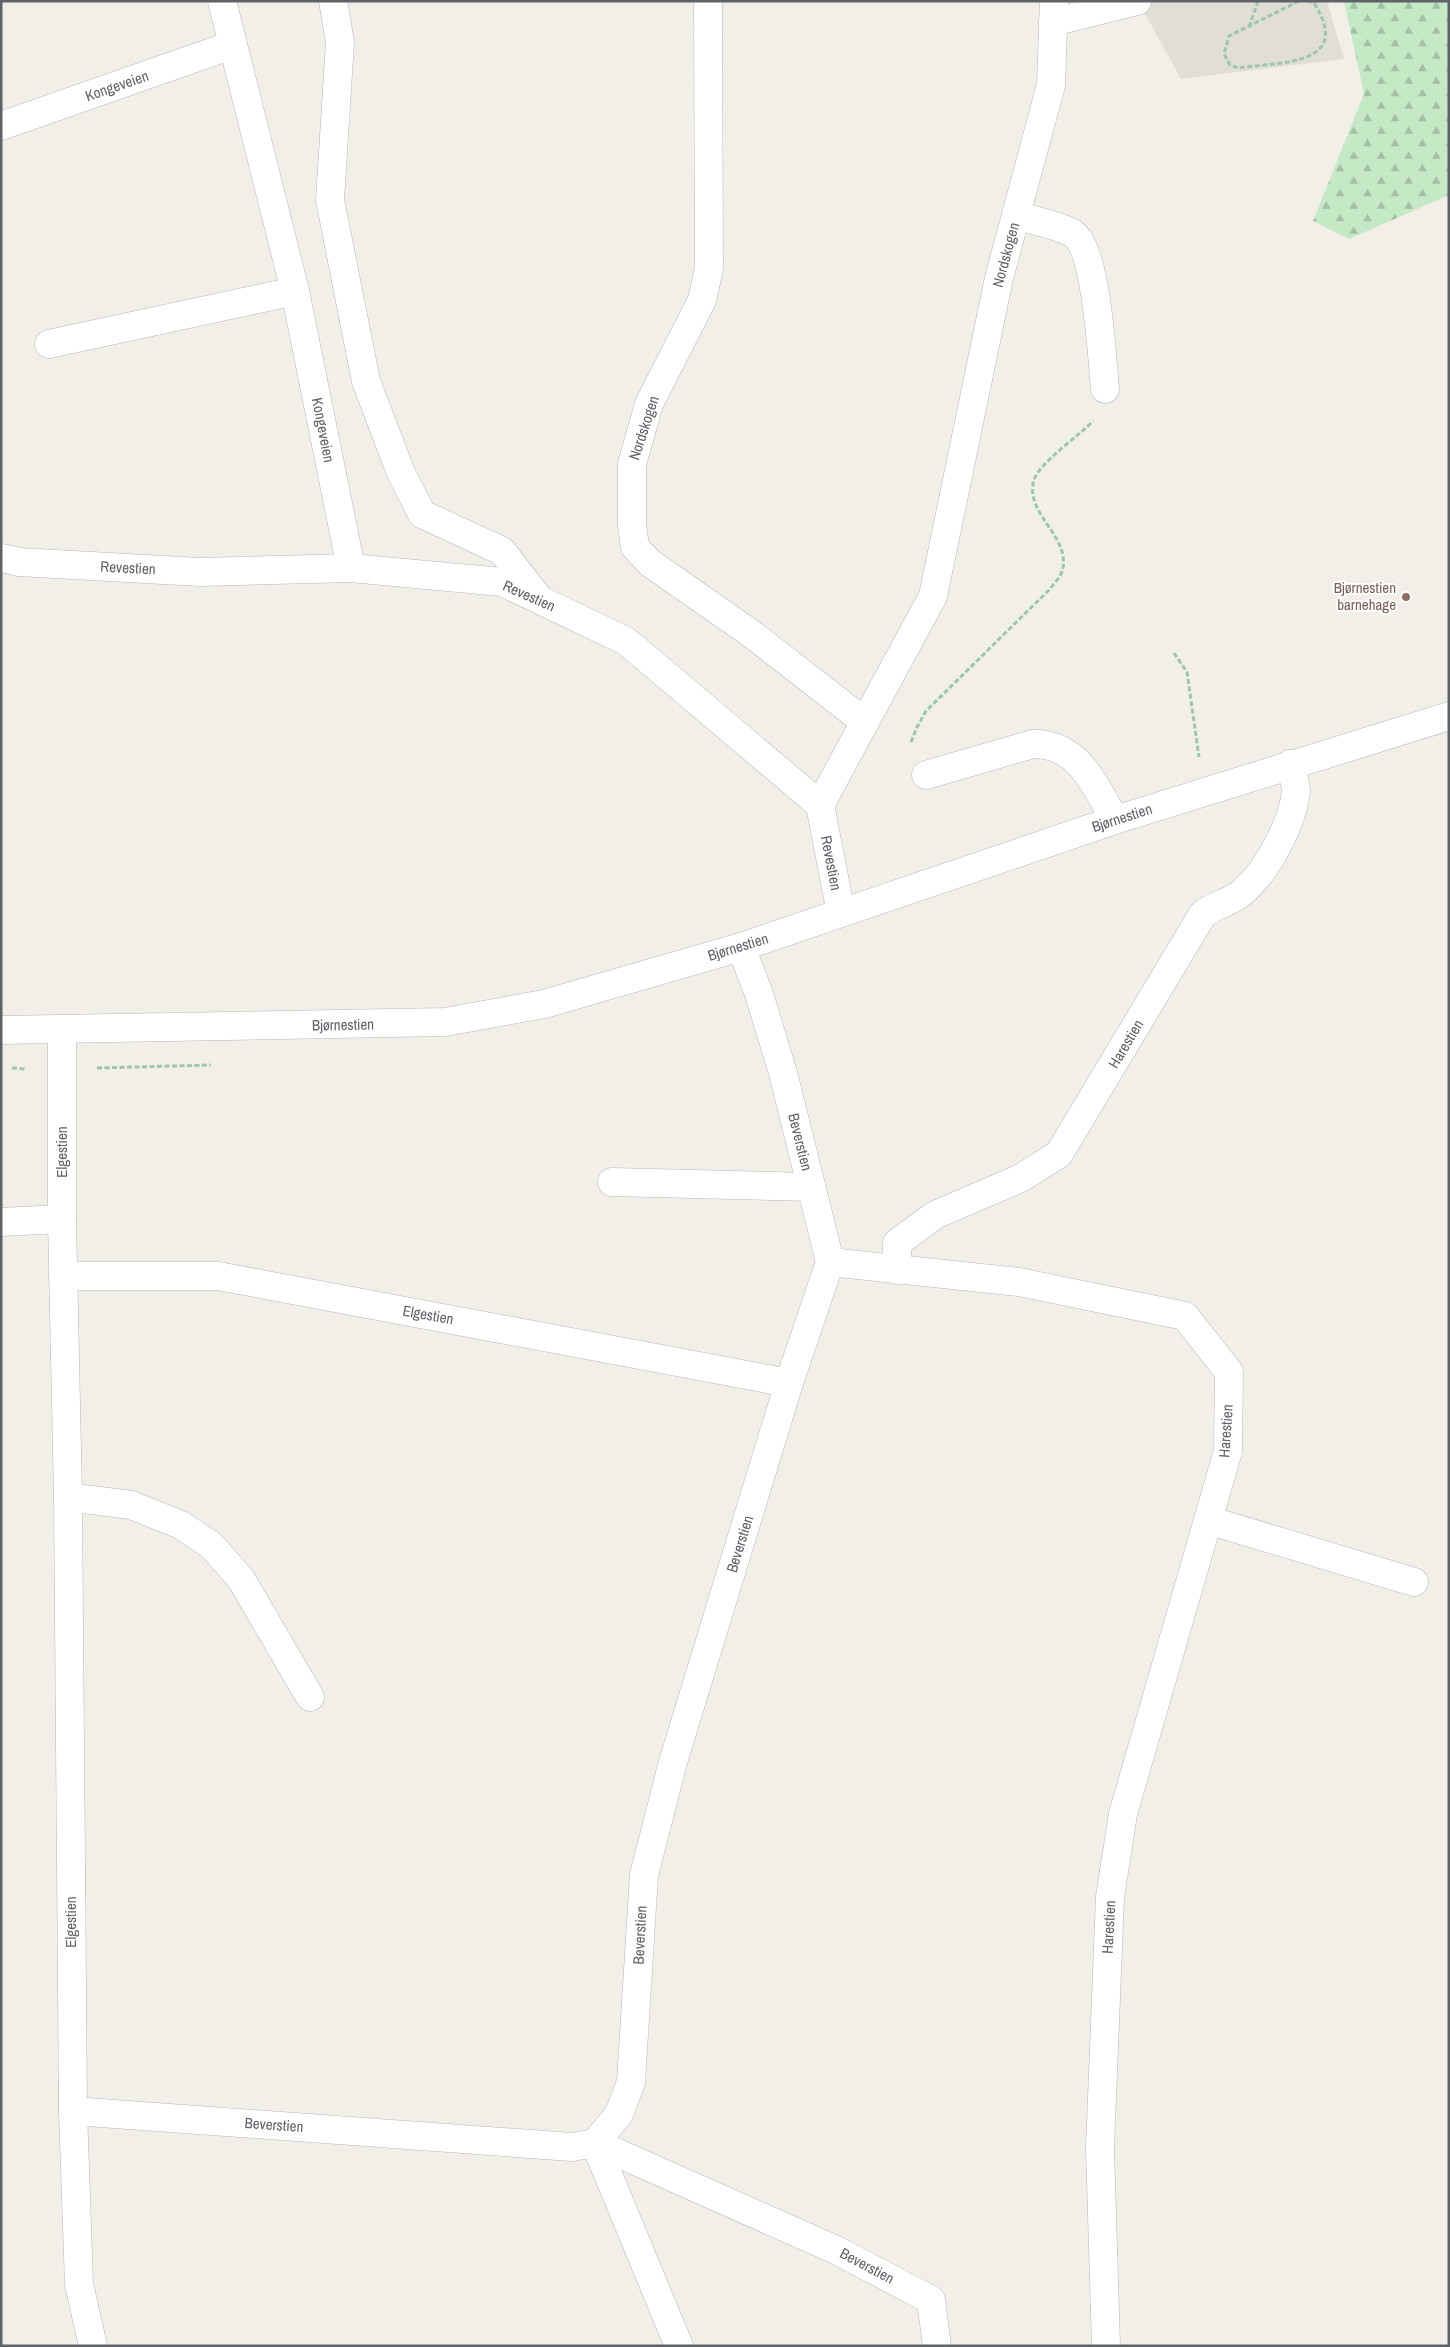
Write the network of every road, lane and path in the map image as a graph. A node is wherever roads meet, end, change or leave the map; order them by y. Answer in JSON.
{"nodes":[{"id":1,"x":222,"y":1,"type":"edge"},
{"id":2,"x":333,"y":1,"type":"edge"},
{"id":3,"x":708,"y":1,"type":"edge"},
{"id":4,"x":1137,"y":1,"type":"edge"},
{"id":5,"x":1258,"y":1,"type":"edge"},
{"id":6,"x":1300,"y":1,"type":"edge"},
{"id":7,"x":1309,"y":1,"type":"edge"},
{"id":8,"x":1053,"y":8,"type":"edge"},
{"id":9,"x":1249,"y":27,"type":"junction"},
{"id":10,"x":232,"y":45,"type":"junction"},
{"id":11,"x":1,"y":126,"type":"edge"},
{"id":12,"x":1016,"y":215,"type":"junction"},
{"id":13,"x":295,"y":291,"type":"junction"},
{"id":14,"x":49,"y":344,"type":"dead end"},
{"id":15,"x":1105,"y":389,"type":"joint"},
{"id":16,"x":1,"y":558,"type":"edge"},
{"id":17,"x":351,"y":568,"type":"junction"},
{"id":18,"x":539,"y":599,"type":"junction"},
{"id":19,"x":1174,"y":653,"type":"dead end"},
{"id":20,"x":1449,"y":716,"type":"edge"},
{"id":21,"x":865,"y":722,"type":"junction"},
{"id":22,"x":1290,"y":764,"type":"junction"},
{"id":23,"x":926,"y":775,"type":"joint"},
{"id":24,"x":1204,"y":792,"type":"junction"},
{"id":25,"x":820,"y":805,"type":"junction"},
{"id":26,"x":1115,"y":820,"type":"junction"},
{"id":27,"x":841,"y":913,"type":"junction"},
{"id":28,"x":741,"y":947,"type":"junction"},
{"id":29,"x":62,"y":1029,"type":"junction"},
{"id":30,"x":1,"y":1030,"type":"edge"},
{"id":31,"x":612,"y":1182,"type":"dead end"},
{"id":32,"x":811,"y":1187,"type":"junction"},
{"id":33,"x":62,"y":1219,"type":"junction"},
{"id":34,"x":1,"y":1222,"type":"edge"},
{"id":35,"x":830,"y":1262,"type":"junction"},
{"id":36,"x":897,"y":1270,"type":"junction"},
{"id":37,"x":63,"y":1276,"type":"junction"},
{"id":38,"x":789,"y":1382,"type":"junction"},
{"id":39,"x":68,"y":1497,"type":"junction"},
{"id":40,"x":1208,"y":1520,"type":"junction"},
{"id":41,"x":1414,"y":1582,"type":"dead end"},
{"id":42,"x":310,"y":1697,"type":"dead end"},
{"id":43,"x":73,"y":2111,"type":"junction"},
{"id":44,"x":595,"y":2143,"type":"junction"},
{"id":45,"x":93,"y":2346,"type":"edge"},
{"id":46,"x":679,"y":2346,"type":"edge"},
{"id":47,"x":937,"y":2346,"type":"edge"},
{"id":48,"x":1106,"y":2346,"type":"edge"}],
"edges":[{"from":1,"to":10,"type":"street","name":"Kongeveien"},
{"from":2,"to":18,"type":"street"},
{"from":3,"to":21,"type":"street","name":"Nordskogen"},
{"from":4,"to":8,"type":"street"},
{"from":5,"to":9,"type":"path"},
{"from":6,"to":9,"type":"path"},
{"from":7,"to":9,"type":"path"},
{"from":8,"to":12,"type":"street","name":"Nordskogen"},
{"from":10,"to":11,"type":"street","name":"Kongeveien"},
{"from":10,"to":13,"type":"street","name":"Kongeveien"},
{"from":12,"to":15,"type":"street"},
{"from":12,"to":21,"type":"street","name":"Nordskogen"},
{"from":13,"to":14,"type":"street"},
{"from":13,"to":17,"type":"street","name":"Kongeveien"},
{"from":15,"to":23,"type":"path"},
{"from":16,"to":17,"type":"street","name":"Revestien"},
{"from":17,"to":18,"type":"street","name":"Revestien"},
{"from":18,"to":25,"type":"street","name":"Revestien"},
{"from":19,"to":24,"type":"path"},
{"from":20,"to":22,"type":"street","name":"Bjørnestien"},
{"from":21,"to":25,"type":"street","name":"Nordskogen"},
{"from":22,"to":24,"type":"street","name":"Bjørnestien"},
{"from":22,"to":36,"type":"street","name":"Harestien"},
{"from":23,"to":26,"type":"street"},
{"from":24,"to":26,"type":"street","name":"Bjørnestien"},
{"from":25,"to":27,"type":"street","name":"Revestien"},
{"from":26,"to":27,"type":"street","name":"Bjørnestien"},
{"from":27,"to":28,"type":"street","name":"Bjørnestien"},
{"from":28,"to":29,"type":"street","name":"Bjørnestien"},
{"from":28,"to":32,"type":"street","name":"Beverstien"},
{"from":29,"to":30,"type":"street","name":"Bjørnestien"},
{"from":29,"to":33,"type":"street","name":"Elgestien"},
{"from":31,"to":32,"type":"street"},
{"from":32,"to":35,"type":"street","name":"Beverstien"},
{"from":33,"to":34,"type":"street"},
{"from":33,"to":37,"type":"street","name":"Elgestien"},
{"from":35,"to":36,"type":"street","name":"Harestien"},
{"from":35,"to":38,"type":"street","name":"Beverstien"},
{"from":36,"to":40,"type":"street","name":"Harestien"},
{"from":37,"to":38,"type":"street","name":"Elgestien"},
{"from":37,"to":39,"type":"street","name":"Elgestien"},
{"from":38,"to":44,"type":"street","name":"Beverstien"},
{"from":39,"to":42,"type":"street"},
{"from":39,"to":43,"type":"street","name":"Elgestien"},
{"from":40,"to":41,"type":"street"},
{"from":40,"to":48,"type":"street","name":"Harestien"},
{"from":43,"to":44,"type":"street","name":"Beverstien"},
{"from":43,"to":45,"type":"street","name":"Elgestien"},
{"from":44,"to":46,"type":"street"},
{"from":44,"to":47,"type":"street","name":"Beverstien"}]}
